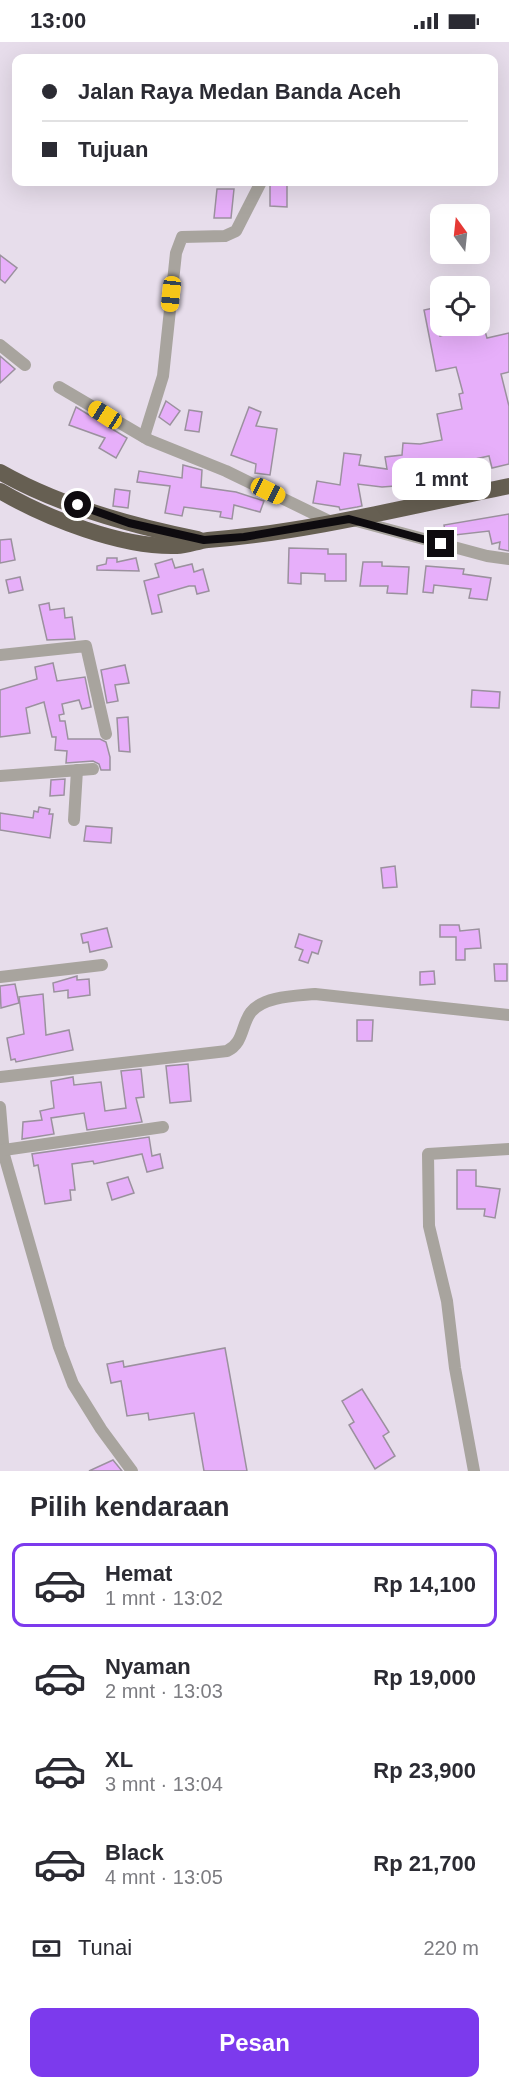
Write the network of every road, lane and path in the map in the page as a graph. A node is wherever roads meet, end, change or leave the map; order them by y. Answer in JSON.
{"nodes":[{"id":1,"x":259,"y":186,"type":"edge"},
{"id":2,"x":0,"y":345,"type":"edge"},
{"id":3,"x":25,"y":365,"type":"dead end"},
{"id":4,"x":59,"y":387,"type":"dead end"},
{"id":5,"x":144,"y":437,"type":"junction"},
{"id":6,"x":0,"y":472,"type":"edge"},
{"id":7,"x":509,"y":486,"type":"edge"},
{"id":8,"x":0,"y":491,"type":"edge"},
{"id":9,"x":349,"y":519,"type":"junction"},
{"id":10,"x":331,"y":522,"type":"junction"},
{"id":11,"x":204,"y":540,"type":"junction"},
{"id":12,"x":509,"y":559,"type":"edge"},
{"id":13,"x":0,"y":655,"type":"edge"},
{"id":14,"x":106,"y":734,"type":"dead end"},
{"id":15,"x":93,"y":769,"type":"dead end"},
{"id":16,"x":77,"y":770,"type":"junction"},
{"id":17,"x":0,"y":776,"type":"edge"},
{"id":18,"x":74,"y":820,"type":"dead end"},
{"id":19,"x":102,"y":965,"type":"dead end"},
{"id":20,"x":0,"y":977,"type":"edge"},
{"id":21,"x":509,"y":1015,"type":"edge"},
{"id":22,"x":0,"y":1077,"type":"edge"},
{"id":23,"x":0,"y":1107,"type":"edge"},
{"id":24,"x":163,"y":1127,"type":"dead end"},
{"id":25,"x":509,"y":1149,"type":"edge"},
{"id":26,"x":4,"y":1150,"type":"junction"},
{"id":27,"x":132,"y":1471,"type":"edge"},
{"id":28,"x":474,"y":1471,"type":"edge"}],
"edges":[{"from":1,"to":5,"type":"street"},
{"from":2,"to":3,"type":"street"},
{"from":4,"to":5,"type":"street"},
{"from":5,"to":10,"type":"street"},
{"from":6,"to":11,"type":"highway"},
{"from":7,"to":9,"type":"highway"},
{"from":8,"to":11,"type":"highway"},
{"from":9,"to":10,"type":"highway"},
{"from":9,"to":12,"type":"street"},
{"from":10,"to":11,"type":"highway"},
{"from":13,"to":14,"type":"street"},
{"from":15,"to":16,"type":"street"},
{"from":16,"to":17,"type":"street"},
{"from":16,"to":18,"type":"street"},
{"from":19,"to":20,"type":"street"},
{"from":21,"to":22,"type":"street"},
{"from":23,"to":26,"type":"street"},
{"from":24,"to":26,"type":"street"},
{"from":25,"to":28,"type":"street"},
{"from":26,"to":27,"type":"street"}]}
